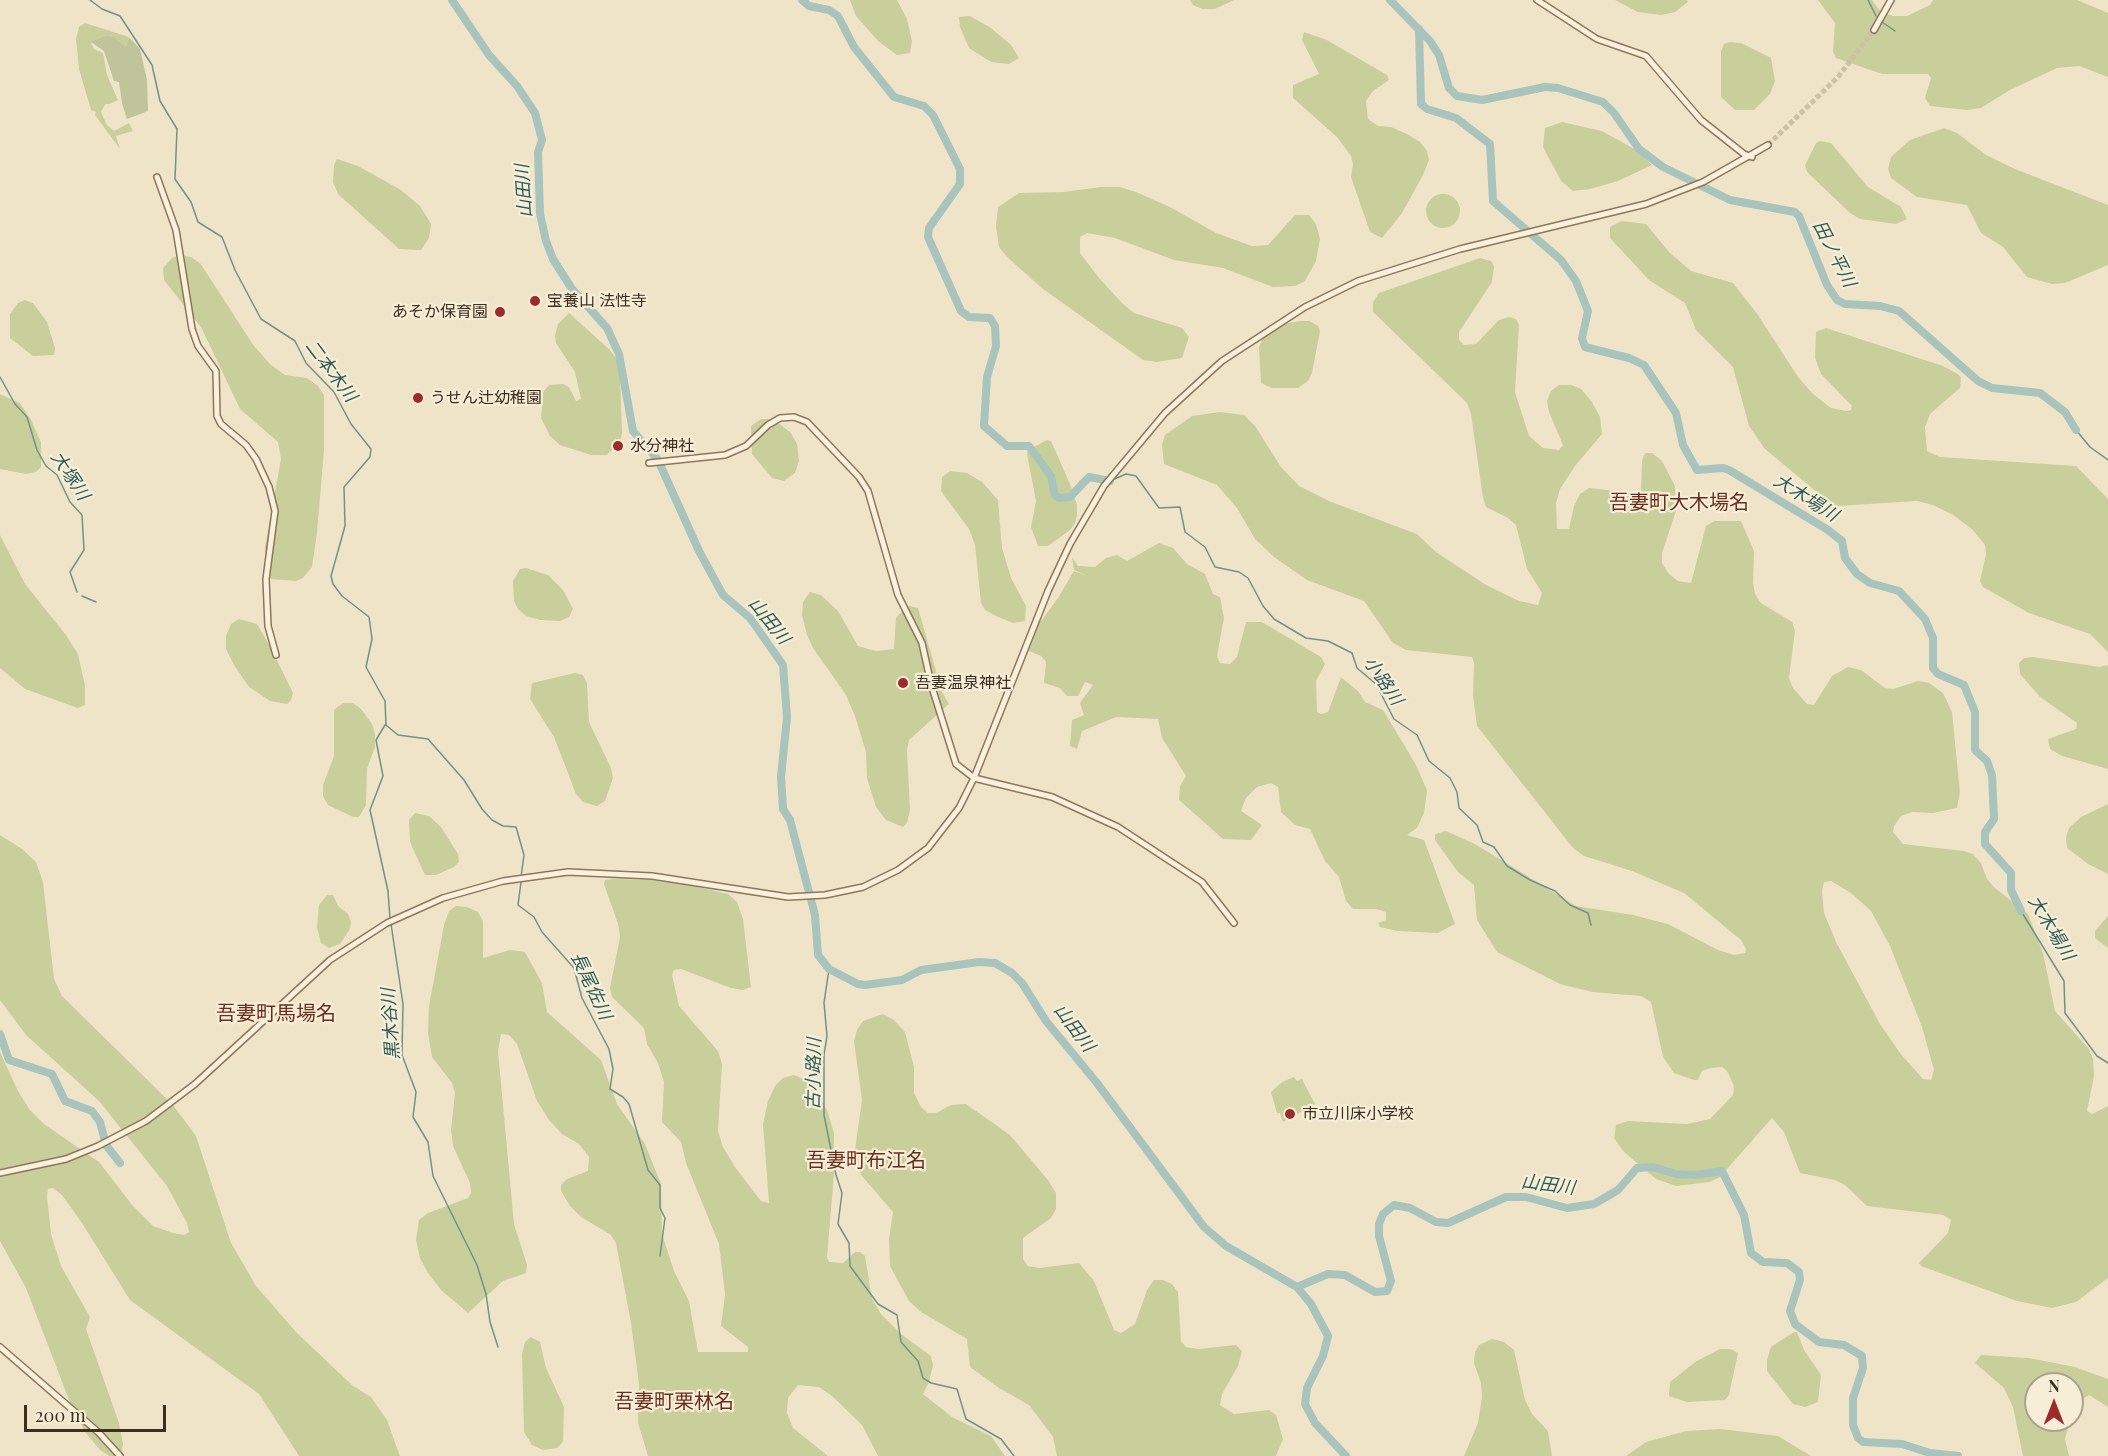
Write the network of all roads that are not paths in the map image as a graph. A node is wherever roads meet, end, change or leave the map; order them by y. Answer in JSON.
{"nodes":[{"id":1,"x":1537,"y":0,"type":"edge"},
{"id":2,"x":1891,"y":0,"type":"edge"},
{"id":3,"x":1874,"y":30,"type":"tunnel mouth"},
{"id":4,"x":1768,"y":146,"type":"tunnel mouth"},
{"id":5,"x":1752,"y":157,"type":"junction"},
{"id":6,"x":157,"y":177,"type":"dead end"},
{"id":7,"x":651,"y":462,"type":"dead end"},
{"id":8,"x":276,"y":655,"type":"dead end"},
{"id":9,"x":974,"y":778,"type":"junction"},
{"id":10,"x":1234,"y":923,"type":"dead end"},
{"id":11,"x":0,"y":1173,"type":"edge"},
{"id":12,"x":0,"y":1347,"type":"edge"},
{"id":13,"x":120,"y":1456,"type":"edge"}],
"edges":[{"from":1,"to":5,"type":"street"},
{"from":2,"to":3,"type":"street"},
{"from":4,"to":5,"type":"street"},
{"from":5,"to":9,"type":"street"},
{"from":6,"to":8,"type":"street"},
{"from":7,"to":9,"type":"street"},
{"from":9,"to":10,"type":"street"},
{"from":9,"to":11,"type":"street"},
{"from":12,"to":13,"type":"street"}]}
